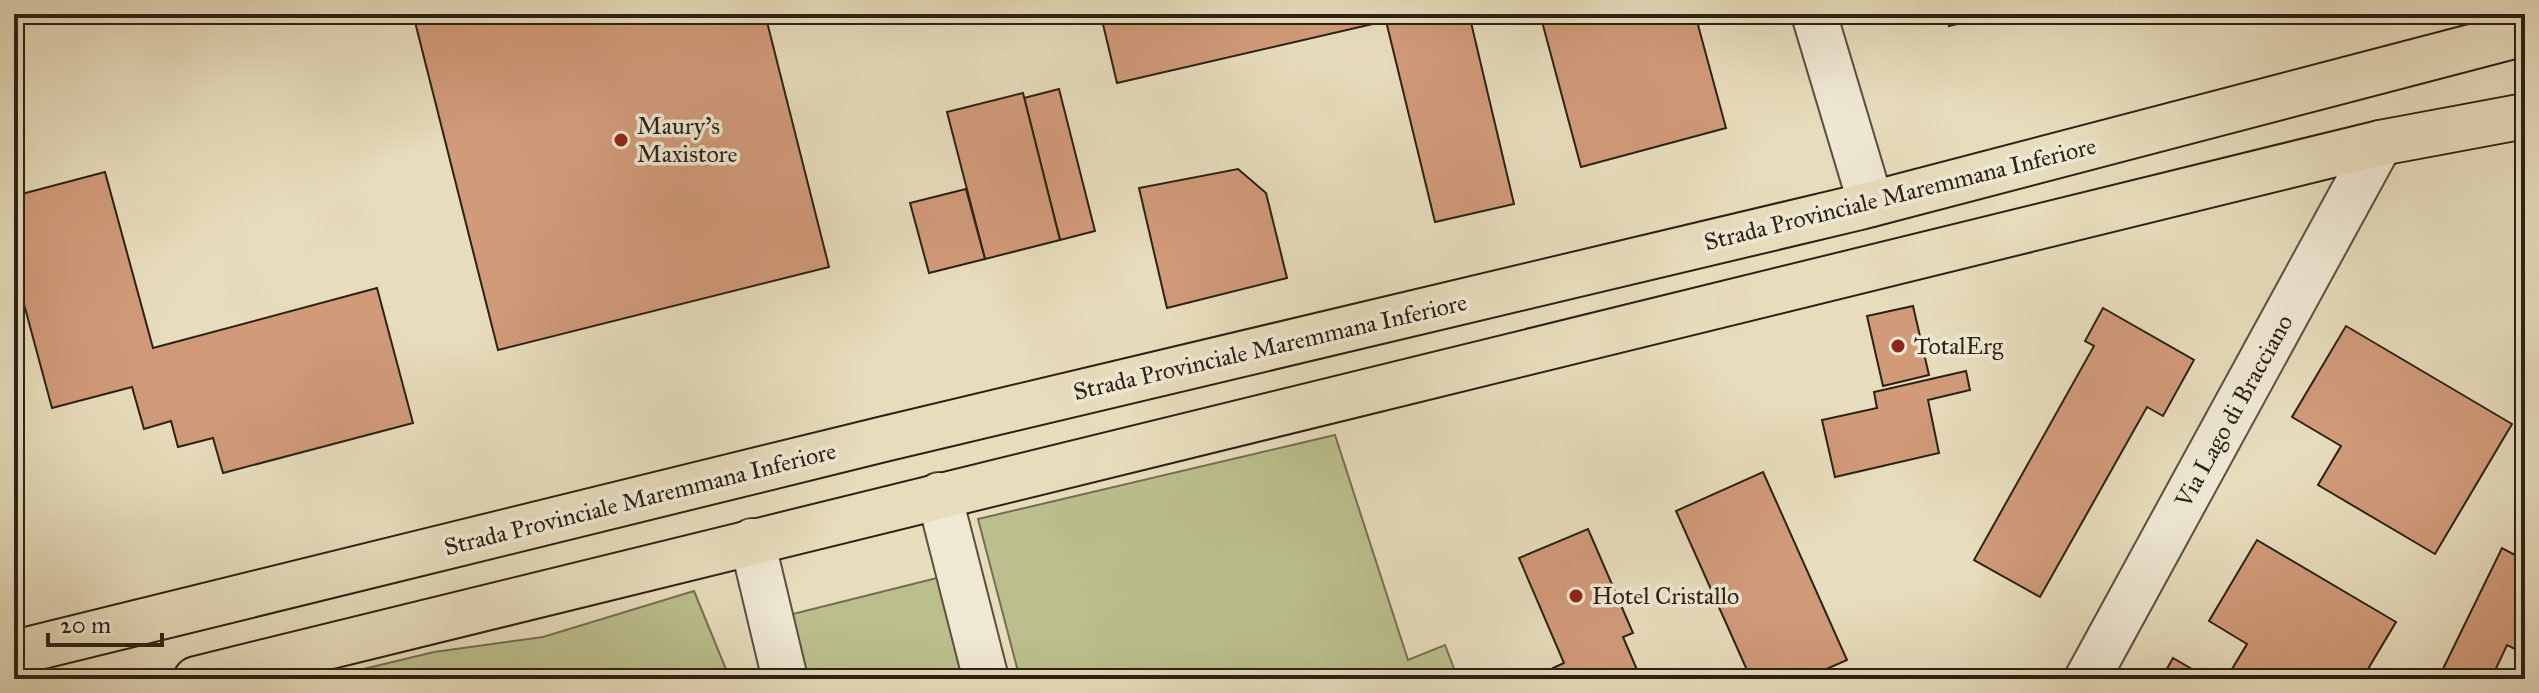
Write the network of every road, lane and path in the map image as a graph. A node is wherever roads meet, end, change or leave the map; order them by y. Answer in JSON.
{"nodes":[{"id":1,"x":1814,"y":14,"type":"edge"},
{"id":2,"x":2525,"y":33,"type":"edge"},
{"id":3,"x":2525,"y":116,"type":"edge"},
{"id":4,"x":2380,"y":143,"type":"junction"},
{"id":5,"x":1871,"y":204,"type":"junction"},
{"id":6,"x":939,"y":495,"type":"junction"},
{"id":7,"x":752,"y":541,"type":"junction"},
{"id":8,"x":14,"y":653,"type":"edge"},
{"id":9,"x":196,"y":679,"type":"edge"},
{"id":10,"x":785,"y":679,"type":"edge"},
{"id":11,"x":986,"y":679,"type":"edge"},
{"id":12,"x":2087,"y":679,"type":"edge"}],
"edges":[{"from":1,"to":5,"type":"street"},
{"from":2,"to":5,"type":"main road","name":"Strada Provinciale Maremmana Inferiore"},
{"from":3,"to":4,"type":"main road"},
{"from":4,"to":6,"type":"main road"},
{"from":4,"to":12,"type":"street","name":"Via Lago di Bracciano"},
{"from":5,"to":8,"type":"main road","name":"Strada Provinciale Maremmana Inferiore"},
{"from":6,"to":7,"type":"main road"},
{"from":6,"to":11,"type":"street"},
{"from":7,"to":9,"type":"main road"},
{"from":7,"to":10,"type":"street"}]}
